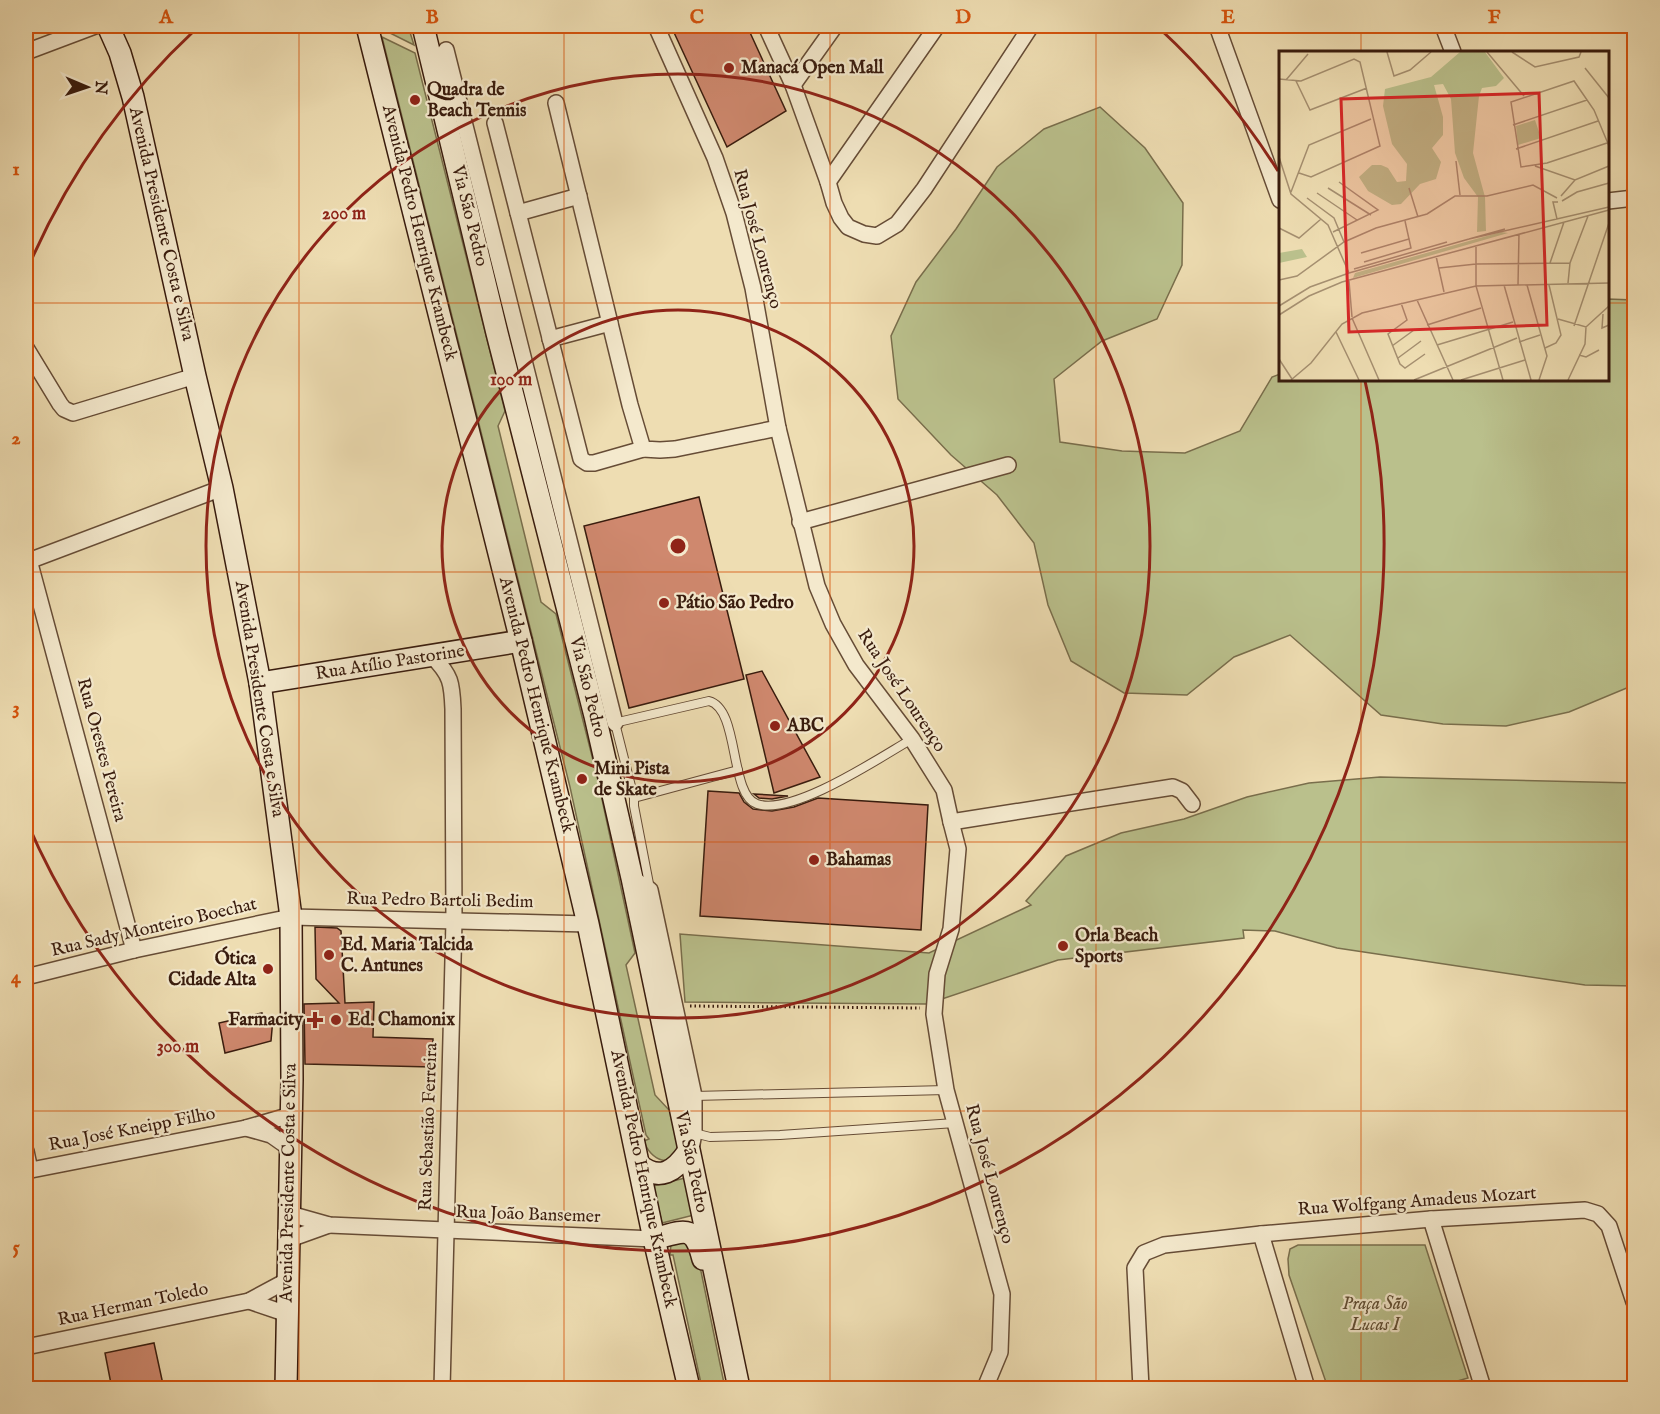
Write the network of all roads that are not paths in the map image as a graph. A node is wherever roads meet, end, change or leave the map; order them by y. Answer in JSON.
{"nodes":[{"id":1,"x":95,"y":26,"type":"edge"},
{"id":2,"x":108,"y":26,"type":"edge"},
{"id":3,"x":367,"y":26,"type":"edge"},
{"id":4,"x":423,"y":26,"type":"edge"},
{"id":5,"x":656,"y":26,"type":"edge"},
{"id":6,"x":766,"y":26,"type":"edge"},
{"id":7,"x":835,"y":26,"type":"edge"},
{"id":8,"x":937,"y":26,"type":"edge"},
{"id":9,"x":1031,"y":26,"type":"edge"},
{"id":10,"x":1216,"y":26,"type":"edge"},
{"id":11,"x":1443,"y":26,"type":"edge"},
{"id":12,"x":446,"y":50,"type":"dead end"},
{"id":13,"x":1453,"y":51,"type":"edge"},
{"id":14,"x":26,"y":52,"type":"edge"},
{"id":15,"x":793,"y":85,"type":"junction"},
{"id":16,"x":556,"y":102,"type":"dead end"},
{"id":17,"x":495,"y":123,"type":"dead end"},
{"id":18,"x":828,"y":182,"type":"junction"},
{"id":19,"x":1279,"y":195,"type":"edge"},
{"id":20,"x":579,"y":196,"type":"junction"},
{"id":21,"x":1635,"y":198,"type":"edge"},
{"id":22,"x":1609,"y":201,"type":"edge"},
{"id":23,"x":518,"y":213,"type":"junction"},
{"id":24,"x":610,"y":323,"type":"junction"},
{"id":25,"x":550,"y":339,"type":"junction"},
{"id":26,"x":26,"y":348,"type":"edge"},
{"id":27,"x":195,"y":376,"type":"junction"},
{"id":28,"x":778,"y":428,"type":"junction"},
{"id":29,"x":643,"y":449,"type":"junction"},
{"id":30,"x":1008,"y":465,"type":"dead end"},
{"id":31,"x":222,"y":488,"type":"junction"},
{"id":32,"x":800,"y":522,"type":"junction"},
{"id":33,"x":27,"y":561,"type":"edge"},
{"id":34,"x":520,"y":641,"type":"junction"},
{"id":35,"x":432,"y":656,"type":"junction"},
{"id":36,"x":260,"y":683,"type":"junction"},
{"id":37,"x":605,"y":720,"type":"junction"},
{"id":38,"x":912,"y":739,"type":"junction"},
{"id":39,"x":738,"y":770,"type":"junction"},
{"id":40,"x":634,"y":798,"type":"junction"},
{"id":41,"x":1192,"y":804,"type":"dead end"},
{"id":42,"x":951,"y":822,"type":"junction"},
{"id":43,"x":632,"y":878,"type":"junction"},
{"id":44,"x":650,"y":890,"type":"junction"},
{"id":45,"x":291,"y":917,"type":"junction"},
{"id":46,"x":454,"y":921,"type":"junction"},
{"id":47,"x":588,"y":924,"type":"junction"},
{"id":48,"x":134,"y":950,"type":"junction"},
{"id":49,"x":26,"y":977,"type":"edge"},
{"id":50,"x":946,"y":1090,"type":"junction"},
{"id":51,"x":694,"y":1096,"type":"junction"},
{"id":52,"x":291,"y":1115,"type":"junction"},
{"id":53,"x":955,"y":1123,"type":"junction"},
{"id":54,"x":246,"y":1128,"type":"junction"},
{"id":55,"x":691,"y":1143,"type":"junction"},
{"id":56,"x":291,"y":1149,"type":"junction"},
{"id":57,"x":26,"y":1151,"type":"edge"},
{"id":58,"x":639,"y":1165,"type":"junction"},
{"id":59,"x":28,"y":1171,"type":"edge"},
{"id":60,"x":290,"y":1214,"type":"junction"},
{"id":61,"x":1431,"y":1219,"type":"junction"},
{"id":62,"x":329,"y":1225,"type":"junction"},
{"id":63,"x":446,"y":1231,"type":"junction"},
{"id":64,"x":1261,"y":1234,"type":"junction"},
{"id":65,"x":290,"y":1239,"type":"junction"},
{"id":66,"x":654,"y":1239,"type":"junction"},
{"id":67,"x":288,"y":1280,"type":"junction"},
{"id":68,"x":249,"y":1301,"type":"junction"},
{"id":69,"x":1635,"y":1302,"type":"edge"},
{"id":70,"x":287,"y":1314,"type":"junction"},
{"id":71,"x":26,"y":1347,"type":"edge"},
{"id":72,"x":1138,"y":1362,"type":"junction"},
{"id":73,"x":286,"y":1389,"type":"edge"},
{"id":74,"x":442,"y":1389,"type":"edge"},
{"id":75,"x":689,"y":1389,"type":"edge"},
{"id":76,"x":732,"y":1389,"type":"edge"},
{"id":77,"x":739,"y":1389,"type":"edge"},
{"id":78,"x":985,"y":1389,"type":"edge"},
{"id":79,"x":1128,"y":1389,"type":"edge"},
{"id":80,"x":1141,"y":1389,"type":"edge"},
{"id":81,"x":1307,"y":1389,"type":"edge"},
{"id":82,"x":1483,"y":1389,"type":"edge"}],
"edges":[{"from":1,"to":14,"type":"street"},
{"from":2,"to":27,"type":"main road","name":"Avenida Presidente Costa e Silva"},
{"from":3,"to":34,"type":"main road","name":"Avenida Pedro Henrique Krambeck"},
{"from":4,"to":37,"type":"main road","name":"Via São Pedro"},
{"from":5,"to":28,"type":"street","name":"Rua José Lourenço"},
{"from":6,"to":15,"type":"street"},
{"from":7,"to":15,"type":"street"},
{"from":8,"to":18,"type":"street"},
{"from":9,"to":18,"type":"street"},
{"from":10,"to":19,"type":"street"},
{"from":11,"to":13,"type":"street"},
{"from":12,"to":37,"type":"street"},
{"from":15,"to":18,"type":"street"},
{"from":16,"to":20,"type":"street"},
{"from":17,"to":23,"type":"street"},
{"from":20,"to":23,"type":"street"},
{"from":20,"to":24,"type":"street"},
{"from":21,"to":22,"type":"street"},
{"from":23,"to":25,"type":"street"},
{"from":24,"to":25,"type":"street"},
{"from":24,"to":29,"type":"street"},
{"from":25,"to":29,"type":"street"},
{"from":26,"to":27,"type":"street"},
{"from":27,"to":31,"type":"main road","name":"Avenida Presidente Costa e Silva"},
{"from":28,"to":29,"type":"street"},
{"from":28,"to":32,"type":"street","name":"Rua José Lourenço"},
{"from":30,"to":32,"type":"street"},
{"from":31,"to":33,"type":"street"},
{"from":31,"to":36,"type":"main road","name":"Avenida Presidente Costa e Silva"},
{"from":32,"to":38,"type":"street","name":"Rua José Lourenço"},
{"from":33,"to":48,"type":"street","name":"Rua Orestes Pereira"},
{"from":34,"to":35,"type":"main road","name":"Rua Atílio Pastorine"},
{"from":34,"to":47,"type":"main road","name":"Avenida Pedro Henrique Krambeck"},
{"from":35,"to":36,"type":"main road","name":"Rua Atílio Pastorine"},
{"from":35,"to":46,"type":"street","name":"Rua Sebastião Ferreira"},
{"from":36,"to":45,"type":"main road","name":"Avenida Presidente Costa e Silva"},
{"from":37,"to":39,"type":"lane"},
{"from":37,"to":40,"type":"lane"},
{"from":37,"to":43,"type":"main road","name":"Via São Pedro"},
{"from":38,"to":39,"type":"lane"},
{"from":38,"to":42,"type":"street","name":"Rua José Lourenço"},
{"from":39,"to":40,"type":"lane"},
{"from":40,"to":44,"type":"lane"},
{"from":41,"to":42,"type":"street"},
{"from":42,"to":50,"type":"street","name":"Rua José Lourenço"},
{"from":43,"to":44,"type":"street"},
{"from":43,"to":55,"type":"main road","name":"Via São Pedro"},
{"from":44,"to":51,"type":"street"},
{"from":45,"to":46,"type":"street","name":"Rua Pedro Bartoli Bedim"},
{"from":45,"to":48,"type":"street","name":"Rua Sady Monteiro Boechat"},
{"from":45,"to":52,"type":"main road","name":"Avenida Presidente Costa e Silva"},
{"from":46,"to":47,"type":"street","name":"Rua Pedro Bartoli Bedim"},
{"from":46,"to":63,"type":"street","name":"Rua Sebastião Ferreira"},
{"from":47,"to":58,"type":"main road","name":"Avenida Pedro Henrique Krambeck"},
{"from":48,"to":49,"type":"street","name":"Rua Sady Monteiro Boechat"},
{"from":50,"to":51,"type":"lane"},
{"from":50,"to":53,"type":"street","name":"Rua José Lourenço"},
{"from":51,"to":55,"type":"street"},
{"from":52,"to":54,"type":"street","name":"Rua José Kneipp Filho"},
{"from":52,"to":56,"type":"main road","name":"Avenida Presidente Costa e Silva"},
{"from":53,"to":55,"type":"lane"},
{"from":53,"to":78,"type":"street","name":"Rua José Lourenço"},
{"from":54,"to":56,"type":"street","name":"Rua José Kneipp Filho"},
{"from":54,"to":59,"type":"street","name":"Rua José Kneipp Filho"},
{"from":55,"to":58,"type":"main road"},
{"from":55,"to":77,"type":"main road","name":"Via São Pedro"},
{"from":56,"to":60,"type":"main road","name":"Avenida Presidente Costa e Silva"},
{"from":57,"to":59,"type":"street"},
{"from":58,"to":66,"type":"main road","name":"Avenida Pedro Henrique Krambeck"},
{"from":60,"to":62,"type":"street","name":"Rua João Bansemer"},
{"from":60,"to":65,"type":"main road","name":"Avenida Presidente Costa e Silva"},
{"from":61,"to":64,"type":"street","name":"Rua Wolfgang Amadeus Mozart"},
{"from":61,"to":69,"type":"street","name":"Rua Wolfgang Amadeus Mozart"},
{"from":61,"to":82,"type":"street"},
{"from":62,"to":63,"type":"street","name":"Rua João Bansemer"},
{"from":62,"to":65,"type":"street","name":"Rua João Bansemer"},
{"from":63,"to":66,"type":"street","name":"Rua João Bansemer"},
{"from":63,"to":74,"type":"street","name":"Rua Sebastião Ferreira"},
{"from":64,"to":72,"type":"street","name":"Rua Wolfgang Amadeus Mozart"},
{"from":64,"to":81,"type":"street"},
{"from":65,"to":67,"type":"main road","name":"Avenida Presidente Costa e Silva"},
{"from":66,"to":75,"type":"main road","name":"Avenida Pedro Henrique Krambeck"},
{"from":66,"to":76,"type":"main road"},
{"from":67,"to":68,"type":"street","name":"Rua Herman Toledo"},
{"from":67,"to":70,"type":"main road","name":"Avenida Presidente Costa e Silva"},
{"from":68,"to":70,"type":"street"},
{"from":68,"to":71,"type":"street","name":"Rua Herman Toledo"},
{"from":70,"to":73,"type":"main road","name":"Avenida Presidente Costa e Silva"},
{"from":72,"to":79,"type":"street"},
{"from":72,"to":80,"type":"street"}]}
